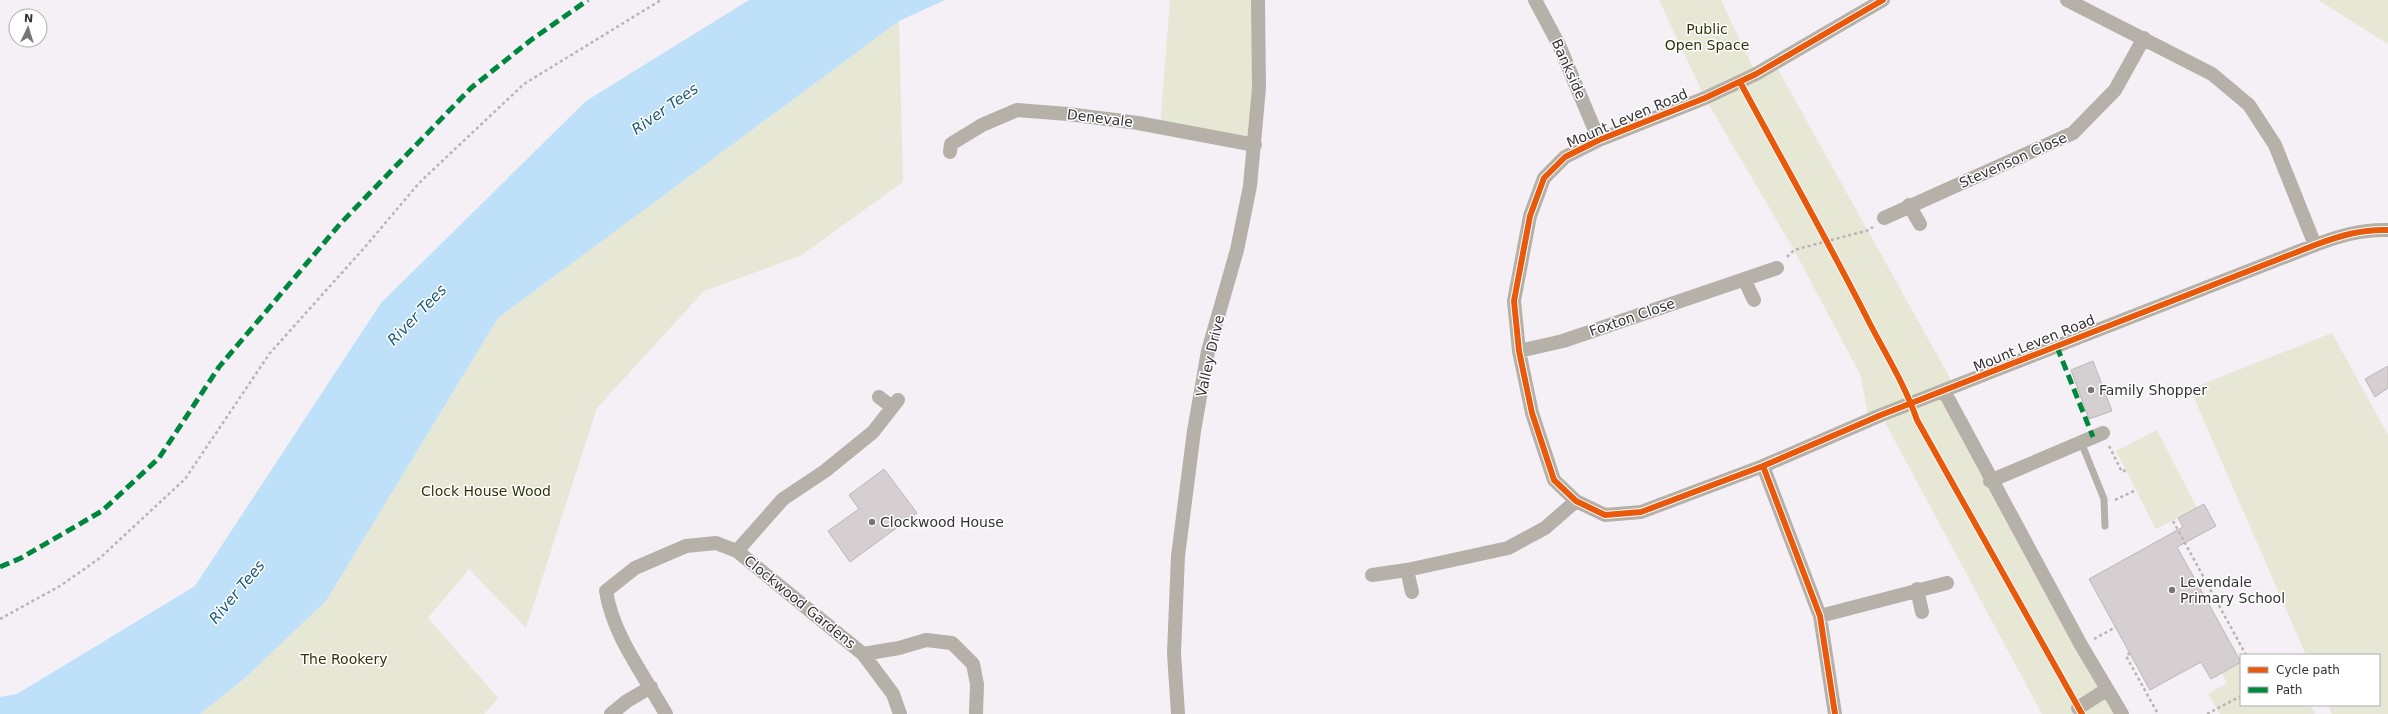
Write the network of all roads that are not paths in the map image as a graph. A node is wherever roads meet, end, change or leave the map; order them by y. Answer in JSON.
{"nodes":[{"id":1,"x":1258,"y":0,"type":"edge"},
{"id":2,"x":1535,"y":0,"type":"edge"},
{"id":3,"x":1883,"y":0,"type":"edge"},
{"id":4,"x":2067,"y":0,"type":"edge"},
{"id":5,"x":2144,"y":38,"type":"junction"},
{"id":6,"x":1599,"y":140,"type":"junction"},
{"id":7,"x":1255,"y":145,"type":"junction"},
{"id":8,"x":954,"y":151,"type":"dead end"},
{"id":9,"x":1909,"y":205,"type":"junction"},
{"id":10,"x":1884,"y":218,"type":"road end"},
{"id":11,"x":1920,"y":224,"type":"dead end"},
{"id":12,"x":2388,"y":230,"type":"edge"},
{"id":13,"x":2315,"y":245,"type":"junction"},
{"id":14,"x":1777,"y":268,"type":"road end"},
{"id":15,"x":1744,"y":279,"type":"junction"},
{"id":16,"x":1754,"y":300,"type":"dead end"},
{"id":17,"x":1519,"y":351,"type":"junction"},
{"id":18,"x":1944,"y":391,"type":"junction"},
{"id":19,"x":879,"y":397,"type":"dead end"},
{"id":20,"x":2103,"y":433,"type":"road end"},
{"id":21,"x":2081,"y":442,"type":"junction"},
{"id":22,"x":1763,"y":466,"type":"junction"},
{"id":23,"x":1990,"y":481,"type":"junction"},
{"id":24,"x":1576,"y":501,"type":"junction"},
{"id":25,"x":2105,"y":526,"type":"dead end"},
{"id":26,"x":737,"y":551,"type":"junction"},
{"id":27,"x":1407,"y":570,"type":"junction"},
{"id":28,"x":1372,"y":575,"type":"dead end"},
{"id":29,"x":1947,"y":583,"type":"dead end"},
{"id":30,"x":1917,"y":589,"type":"junction"},
{"id":31,"x":1412,"y":592,"type":"dead end"},
{"id":32,"x":1922,"y":612,"type":"dead end"},
{"id":33,"x":1820,"y":616,"type":"junction"},
{"id":34,"x":863,"y":654,"type":"junction"},
{"id":35,"x":651,"y":687,"type":"junction"},
{"id":36,"x":2106,"y":690,"type":"junction"},
{"id":37,"x":2078,"y":708,"type":"dead end"},
{"id":38,"x":611,"y":714,"type":"edge"},
{"id":39,"x":666,"y":714,"type":"edge"},
{"id":40,"x":900,"y":714,"type":"edge"},
{"id":41,"x":976,"y":714,"type":"edge"},
{"id":42,"x":1178,"y":714,"type":"edge"},
{"id":43,"x":1835,"y":714,"type":"edge"},
{"id":44,"x":2122,"y":714,"type":"edge"}],
"edges":[{"from":1,"to":7,"type":"street","name":"Valley Drive"},
{"from":2,"to":6,"type":"street","name":"Bankside"},
{"from":3,"to":6,"type":"street","name":"Mount Leven Road"},
{"from":4,"to":5,"type":"street"},
{"from":5,"to":9,"type":"street","name":"Stevenson Close"},
{"from":5,"to":13,"type":"street"},
{"from":6,"to":17,"type":"street","name":"Mount Leven Road"},
{"from":7,"to":8,"type":"street","name":"Denevale"},
{"from":7,"to":42,"type":"street","name":"Valley Drive"},
{"from":9,"to":10,"type":"street","name":"Stevenson Close"},
{"from":9,"to":11,"type":"street"},
{"from":12,"to":13,"type":"street","name":"Mount Leven Road"},
{"from":13,"to":18,"type":"street","name":"Mount Leven Road"},
{"from":14,"to":15,"type":"street","name":"Foxton Close"},
{"from":15,"to":16,"type":"street"},
{"from":15,"to":17,"type":"street","name":"Foxton Close"},
{"from":17,"to":24,"type":"street","name":"Mount Leven Road"},
{"from":18,"to":22,"type":"street","name":"Mount Leven Road"},
{"from":18,"to":23,"type":"street"},
{"from":19,"to":26,"type":"street","name":"Clockwood Gardens"},
{"from":20,"to":21,"type":"street"},
{"from":21,"to":23,"type":"street"},
{"from":21,"to":25,"type":"lane"},
{"from":22,"to":24,"type":"street","name":"Mount Leven Road"},
{"from":22,"to":33,"type":"street"},
{"from":23,"to":36,"type":"street"},
{"from":24,"to":27,"type":"street"},
{"from":26,"to":34,"type":"street","name":"Clockwood Gardens"},
{"from":26,"to":35,"type":"street","name":"Clockwood Gardens"},
{"from":27,"to":28,"type":"street"},
{"from":27,"to":31,"type":"street"},
{"from":29,"to":30,"type":"street"},
{"from":30,"to":32,"type":"street"},
{"from":30,"to":33,"type":"street"},
{"from":33,"to":43,"type":"street"},
{"from":34,"to":40,"type":"street","name":"Clockwood Gardens"},
{"from":34,"to":41,"type":"street","name":"Clockwood Gardens"},
{"from":35,"to":38,"type":"street"},
{"from":35,"to":39,"type":"street"},
{"from":36,"to":37,"type":"street"},
{"from":36,"to":44,"type":"street"}]}
